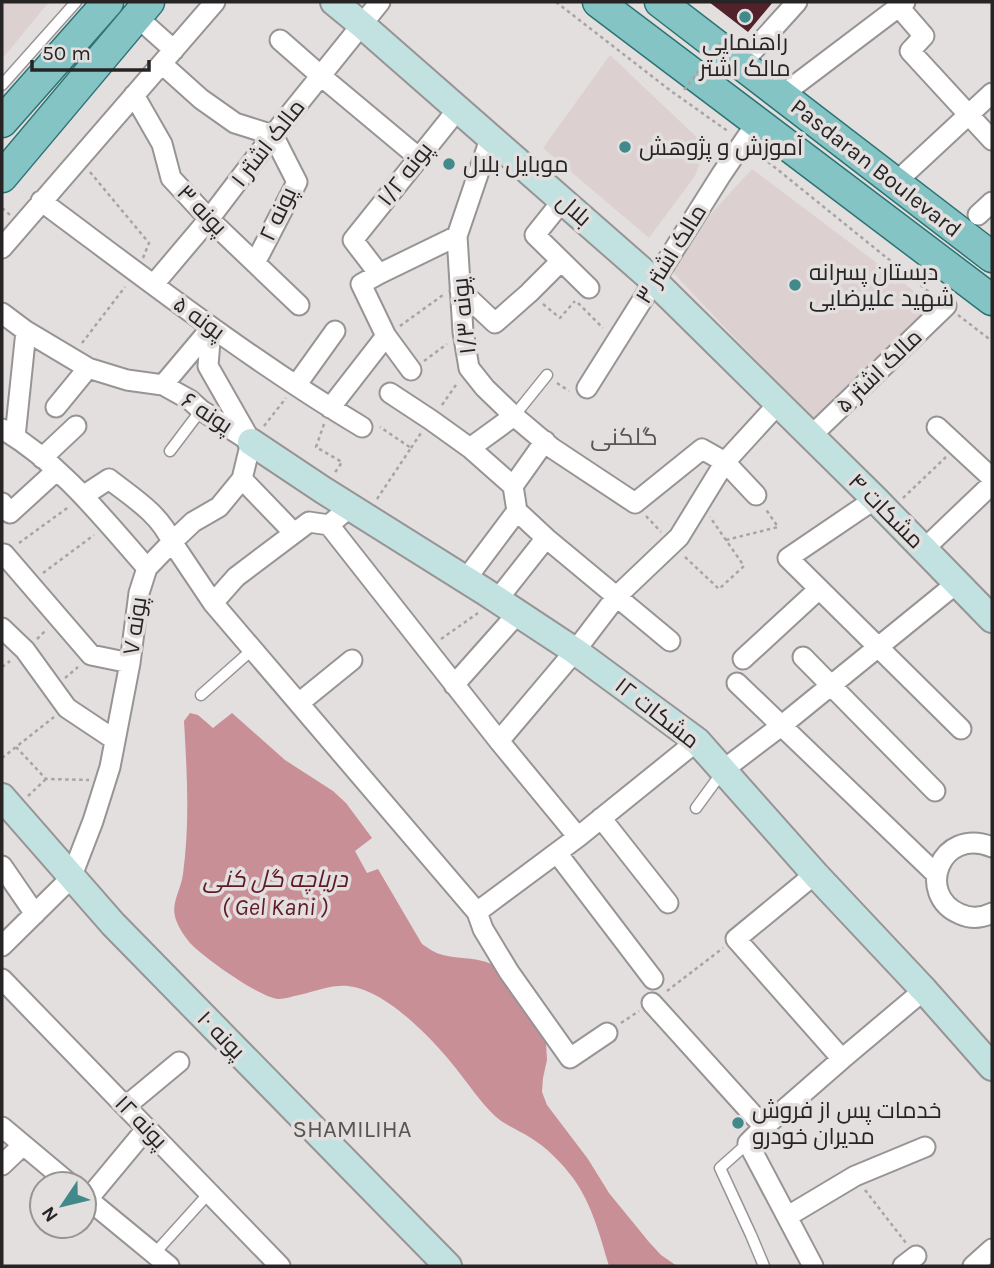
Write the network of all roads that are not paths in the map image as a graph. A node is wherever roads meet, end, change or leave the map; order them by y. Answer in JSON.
{"nodes":[{"id":1,"x":76,"y":2,"type":"edge"},
{"id":2,"x":108,"y":2,"type":"edge"},
{"id":3,"x":215,"y":2,"type":"edge"},
{"id":4,"x":334,"y":2,"type":"edge"},
{"id":5,"x":380,"y":2,"type":"edge"},
{"id":6,"x":598,"y":2,"type":"edge"},
{"id":7,"x":660,"y":2,"type":"edge"},
{"id":8,"x":797,"y":2,"type":"edge"},
{"id":9,"x":902,"y":4,"type":"edge"},
{"id":10,"x":143,"y":9,"type":"edge"},
{"id":11,"x":362,"y":25,"type":"junction"},
{"id":12,"x":280,"y":40,"type":"dead end"},
{"id":13,"x":168,"y":57,"type":"junction"},
{"id":14,"x":741,"y":64,"type":"junction"},
{"id":15,"x":321,"y":76,"type":"junction"},
{"id":16,"x":2,"y":85,"type":"edge"},
{"id":17,"x":992,"y":93,"type":"edge"},
{"id":18,"x":134,"y":95,"type":"junction"},
{"id":19,"x":782,"y":95,"type":"junction"},
{"id":20,"x":458,"y":109,"type":"junction"},
{"id":21,"x":970,"y":114,"type":"junction"},
{"id":22,"x":2,"y":121,"type":"edge"},
{"id":23,"x":750,"y":132,"type":"junction"},
{"id":24,"x":273,"y":135,"type":"junction"},
{"id":25,"x":490,"y":139,"type":"junction"},
{"id":26,"x":992,"y":140,"type":"edge"},
{"id":27,"x":418,"y":157,"type":"junction"},
{"id":28,"x":2,"y":177,"type":"edge"},
{"id":29,"x":895,"y":183,"type":"junction"},
{"id":30,"x":563,"y":200,"type":"junction"},
{"id":31,"x":41,"y":201,"type":"junction"},
{"id":32,"x":209,"y":219,"type":"junction"},
{"id":33,"x":457,"y":236,"type":"junction"},
{"id":34,"x":2,"y":248,"type":"edge"},
{"id":35,"x":992,"y":257,"type":"edge"},
{"id":36,"x":561,"y":261,"type":"junction"},
{"id":37,"x":255,"y":263,"type":"junction"},
{"id":38,"x":379,"y":274,"type":"junction"},
{"id":39,"x":654,"y":281,"type":"junction"},
{"id":40,"x":154,"y":284,"type":"junction"},
{"id":41,"x":460,"y":287,"type":"junction"},
{"id":42,"x":582,"y":294,"type":"road end"},
{"id":43,"x":992,"y":300,"type":"edge"},
{"id":44,"x":299,"y":305,"type":"dead end"},
{"id":45,"x":946,"y":306,"type":"road end"},
{"id":46,"x":2,"y":313,"type":"edge"},
{"id":47,"x":211,"y":328,"type":"junction"},
{"id":48,"x":26,"y":331,"type":"junction"},
{"id":49,"x":335,"y":331,"type":"dead end"},
{"id":50,"x":386,"y":336,"type":"junction"},
{"id":51,"x":88,"y":368,"type":"junction"},
{"id":52,"x":411,"y":370,"type":"dead end"},
{"id":53,"x":547,"y":375,"type":"road end"},
{"id":54,"x":297,"y":384,"type":"junction"},
{"id":55,"x":163,"y":385,"type":"junction"},
{"id":56,"x":587,"y":388,"type":"road end"},
{"id":57,"x":390,"y":393,"type":"dead end"},
{"id":58,"x":778,"y":404,"type":"junction"},
{"id":59,"x":56,"y":407,"type":"dead end"},
{"id":60,"x":330,"y":408,"type":"junction"},
{"id":61,"x":201,"y":410,"type":"junction"},
{"id":62,"x":514,"y":416,"type":"junction"},
{"id":63,"x":76,"y":426,"type":"dead end"},
{"id":64,"x":371,"y":427,"type":"road end"},
{"id":65,"x":937,"y":427,"type":"dead end"},
{"id":66,"x":8,"y":433,"type":"edge"},
{"id":67,"x":811,"y":436,"type":"junction"},
{"id":68,"x":545,"y":441,"type":"junction"},
{"id":69,"x":251,"y":442,"type":"junction"},
{"id":70,"x":470,"y":448,"type":"junction"},
{"id":71,"x":170,"y":451,"type":"dead end"},
{"id":72,"x":725,"y":462,"type":"junction"},
{"id":73,"x":49,"y":465,"type":"junction"},
{"id":74,"x":242,"y":478,"type":"junction"},
{"id":75,"x":992,"y":478,"type":"edge"},
{"id":76,"x":992,"y":484,"type":"edge"},
{"id":77,"x":513,"y":486,"type":"junction"},
{"id":78,"x":756,"y":495,"type":"road end"},
{"id":79,"x":83,"y":496,"type":"junction"},
{"id":80,"x":2,"y":503,"type":"edge"},
{"id":81,"x":881,"y":506,"type":"junction"},
{"id":82,"x":517,"y":511,"type":"junction"},
{"id":83,"x":358,"y":512,"type":"junction"},
{"id":84,"x":329,"y":525,"type":"junction"},
{"id":85,"x":294,"y":533,"type":"junction"},
{"id":86,"x":546,"y":538,"type":"junction"},
{"id":87,"x":172,"y":542,"type":"junction"},
{"id":88,"x":924,"y":549,"type":"junction"},
{"id":89,"x":4,"y":554,"type":"edge"},
{"id":90,"x":146,"y":568,"type":"junction"},
{"id":91,"x":466,"y":579,"type":"junction"},
{"id":92,"x":957,"y":583,"type":"junction"},
{"id":93,"x":819,"y":589,"type":"junction"},
{"id":94,"x":617,"y":596,"type":"junction"},
{"id":95,"x":213,"y":603,"type":"junction"},
{"id":96,"x":508,"y":606,"type":"junction"},
{"id":97,"x":992,"y":619,"type":"edge"},
{"id":98,"x":2,"y":628,"type":"edge"},
{"id":99,"x":670,"y":641,"type":"dead end"},
{"id":100,"x":878,"y":647,"type":"junction"},
{"id":101,"x":253,"y":649,"type":"junction"},
{"id":102,"x":575,"y":651,"type":"junction"},
{"id":103,"x":803,"y":657,"type":"dead end"},
{"id":104,"x":743,"y":659,"type":"dead end"},
{"id":105,"x":352,"y":660,"type":"dead end"},
{"id":106,"x":130,"y":663,"type":"junction"},
{"id":107,"x":737,"y":682,"type":"dead end"},
{"id":108,"x":454,"y":685,"type":"junction"},
{"id":109,"x":831,"y":686,"type":"junction"},
{"id":110,"x":201,"y":695,"type":"dead end"},
{"id":111,"x":299,"y":704,"type":"junction"},
{"id":112,"x":781,"y":726,"type":"junction"},
{"id":113,"x":961,"y":729,"type":"dead end"},
{"id":114,"x":115,"y":740,"type":"junction"},
{"id":115,"x":499,"y":741,"type":"junction"},
{"id":116,"x":697,"y":741,"type":"junction"},
{"id":117,"x":723,"y":770,"type":"junction"},
{"id":118,"x":936,"y":792,"type":"dead end"},
{"id":119,"x":12,"y":799,"type":"edge"},
{"id":120,"x":696,"y":808,"type":"dead end"},
{"id":121,"x":601,"y":818,"type":"junction"},
{"id":122,"x":578,"y":837,"type":"junction"},
{"id":123,"x":992,"y":847,"type":"edge"},
{"id":124,"x":557,"y":853,"type":"junction"},
{"id":125,"x":2,"y":866,"type":"edge"},
{"id":126,"x":815,"y":874,"type":"junction"},
{"id":127,"x":937,"y":875,"type":"junction"},
{"id":128,"x":71,"y":878,"type":"junction"},
{"id":129,"x":668,"y":903,"type":"dead end"},
{"id":130,"x":477,"y":912,"type":"junction"},
{"id":131,"x":992,"y":913,"type":"edge"},
{"id":132,"x":35,"y":914,"type":"junction"},
{"id":133,"x":2,"y":946,"type":"edge"},
{"id":134,"x":2,"y":979,"type":"edge"},
{"id":135,"x":653,"y":979,"type":"dead end"},
{"id":136,"x":924,"y":990,"type":"junction"},
{"id":137,"x":652,"y":1003,"type":"road end"},
{"id":138,"x":607,"y":1033,"type":"road end"},
{"id":139,"x":842,"y":1059,"type":"junction"},
{"id":140,"x":179,"y":1062,"type":"dead end"},
{"id":141,"x":992,"y":1067,"type":"edge"},
{"id":142,"x":126,"y":1106,"type":"junction"},
{"id":143,"x":2,"y":1127,"type":"edge"},
{"id":144,"x":764,"y":1127,"type":"junction"},
{"id":145,"x":147,"y":1128,"type":"junction"},
{"id":146,"x":748,"y":1143,"type":"junction"},
{"id":147,"x":23,"y":1145,"type":"junction"},
{"id":148,"x":925,"y":1147,"type":"dead end"},
{"id":149,"x":2,"y":1165,"type":"edge"},
{"id":150,"x":53,"y":1170,"type":"edge"},
{"id":151,"x":98,"y":1183,"type":"edge"},
{"id":152,"x":209,"y":1193,"type":"junction"},
{"id":153,"x":98,"y":1207,"type":"edge"},
{"id":154,"x":788,"y":1216,"type":"junction"},
{"id":155,"x":992,"y":1250,"type":"edge"},
{"id":156,"x":161,"y":1260,"type":"edge"},
{"id":157,"x":280,"y":1266,"type":"edge"},
{"id":158,"x":448,"y":1266,"type":"edge"},
{"id":159,"x":764,"y":1266,"type":"edge"},
{"id":160,"x":813,"y":1266,"type":"edge"},
{"id":161,"x":973,"y":1266,"type":"edge"}],
"edges":[{"from":1,"to":16,"type":"lane"},
{"from":2,"to":22,"type":"main road"},
{"from":3,"to":13,"type":"street"},
{"from":4,"to":11,"type":"street","name":"بلال"},
{"from":5,"to":11,"type":"street","name":"مالک اشتر ۱"},
{"from":6,"to":23,"type":"main road","name":"Pasdaran Boulevard"},
{"from":7,"to":14,"type":"main road","name":"Pasdaran Boulevard"},
{"from":8,"to":14,"type":"street"},
{"from":9,"to":19,"type":"street"},
{"from":9,"to":21,"type":"street"},
{"from":10,"to":13,"type":"street"},
{"from":10,"to":28,"type":"main road"},
{"from":11,"to":15,"type":"street","name":"مالک اشتر ۱"},
{"from":11,"to":20,"type":"street","name":"بلال"},
{"from":12,"to":15,"type":"street"},
{"from":13,"to":18,"type":"street"},
{"from":13,"to":24,"type":"street"},
{"from":14,"to":19,"type":"main road","name":"Pasdaran Boulevard"},
{"from":15,"to":24,"type":"street","name":"مالک اشتر ۱"},
{"from":15,"to":27,"type":"street"},
{"from":17,"to":21,"type":"street"},
{"from":18,"to":31,"type":"street"},
{"from":18,"to":32,"type":"street","name":"پونه ۳"},
{"from":19,"to":29,"type":"main road","name":"Pasdaran Boulevard"},
{"from":20,"to":25,"type":"street","name":"بلال"},
{"from":20,"to":27,"type":"street","name":"پونه ۱/۲"},
{"from":21,"to":26,"type":"street"},
{"from":21,"to":29,"type":"street"},
{"from":23,"to":39,"type":"street","name":"مالک اشتر ۳"},
{"from":23,"to":43,"type":"main road","name":"Pasdaran Boulevard"},
{"from":24,"to":32,"type":"street","name":"مالک اشتر ۱"},
{"from":24,"to":37,"type":"street","name":"پونه ۲"},
{"from":25,"to":30,"type":"street","name":"بلال"},
{"from":25,"to":33,"type":"street","name":"پونه ۱/۳"},
{"from":27,"to":38,"type":"street","name":"پونه ۱/۲"},
{"from":29,"to":35,"type":"main road","name":"Pasdaran Boulevard"},
{"from":30,"to":36,"type":"street"},
{"from":30,"to":39,"type":"street","name":"بلال"},
{"from":31,"to":34,"type":"street"},
{"from":31,"to":40,"type":"street","name":"پونه ۵"},
{"from":32,"to":37,"type":"street","name":"پونه ۳"},
{"from":32,"to":40,"type":"street","name":"مالک اشتر ۱"},
{"from":33,"to":38,"type":"street"},
{"from":33,"to":41,"type":"street","name":"پونه ۱/۳"},
{"from":36,"to":41,"type":"street"},
{"from":36,"to":42,"type":"street"},
{"from":37,"to":44,"type":"street","name":"پونه ۳"},
{"from":38,"to":50,"type":"street"},
{"from":39,"to":56,"type":"street","name":"مالک اشتر ۳"},
{"from":39,"to":58,"type":"street","name":"بلال"},
{"from":40,"to":47,"type":"street","name":"پونه ۵"},
{"from":41,"to":62,"type":"street","name":"پونه ۱/۳"},
{"from":45,"to":67,"type":"street","name":"مالک اشتر ۵"},
{"from":46,"to":48,"type":"street","name":"پونه ۶"},
{"from":47,"to":54,"type":"street","name":"پونه ۵"},
{"from":47,"to":55,"type":"street"},
{"from":47,"to":69,"type":"street"},
{"from":48,"to":51,"type":"street","name":"پونه ۶"},
{"from":48,"to":66,"type":"street"},
{"from":49,"to":54,"type":"street"},
{"from":50,"to":52,"type":"street"},
{"from":50,"to":60,"type":"street"},
{"from":51,"to":55,"type":"street","name":"پونه ۶"},
{"from":51,"to":59,"type":"street"},
{"from":53,"to":62,"type":"lane"},
{"from":54,"to":60,"type":"street","name":"پونه ۵"},
{"from":55,"to":61,"type":"street","name":"پونه ۶"},
{"from":57,"to":70,"type":"street"},
{"from":58,"to":67,"type":"street","name":"مشکات ۴"},
{"from":58,"to":72,"type":"street"},
{"from":60,"to":64,"type":"street","name":"پونه ۵"},
{"from":61,"to":69,"type":"street","name":"پونه ۶"},
{"from":61,"to":71,"type":"lane"},
{"from":62,"to":68,"type":"street","name":"پونه ۱/۳"},
{"from":62,"to":70,"type":"street"},
{"from":63,"to":73,"type":"street"},
{"from":65,"to":75,"type":"street"},
{"from":66,"to":73,"type":"street","name":"پونه ۷"},
{"from":67,"to":81,"type":"street","name":"مشکات ۴"},
{"from":68,"to":72,"type":"street","name":"پونه ۱/۳"},
{"from":68,"to":77,"type":"street"},
{"from":69,"to":74,"type":"street","name":"پونه ۶"},
{"from":69,"to":83,"type":"street","name":"مشکات ۱۲"},
{"from":70,"to":77,"type":"street"},
{"from":72,"to":78,"type":"street"},
{"from":72,"to":94,"type":"street"},
{"from":73,"to":79,"type":"street","name":"پونه ۷"},
{"from":73,"to":80,"type":"street"},
{"from":74,"to":85,"type":"street"},
{"from":74,"to":87,"type":"street","name":"پونه ۶"},
{"from":76,"to":88,"type":"street"},
{"from":77,"to":82,"type":"street"},
{"from":79,"to":87,"type":"street"},
{"from":79,"to":90,"type":"street","name":"پونه ۷"},
{"from":81,"to":88,"type":"street","name":"مشکات ۴"},
{"from":81,"to":93,"type":"street"},
{"from":82,"to":86,"type":"street"},
{"from":82,"to":91,"type":"street"},
{"from":83,"to":84,"type":"street"},
{"from":83,"to":91,"type":"street","name":"مشکات ۱۲"},
{"from":84,"to":85,"type":"street"},
{"from":84,"to":108,"type":"street"},
{"from":85,"to":95,"type":"street"},
{"from":86,"to":94,"type":"street"},
{"from":86,"to":96,"type":"street"},
{"from":87,"to":90,"type":"street","name":"پونه ۶"},
{"from":87,"to":95,"type":"street"},
{"from":88,"to":92,"type":"street","name":"مشکات ۴"},
{"from":89,"to":106,"type":"street"},
{"from":90,"to":106,"type":"street","name":"پونه ۷"},
{"from":91,"to":96,"type":"street","name":"مشکات ۱۲"},
{"from":92,"to":97,"type":"street","name":"مشکات ۴"},
{"from":92,"to":100,"type":"street"},
{"from":93,"to":100,"type":"street"},
{"from":93,"to":104,"type":"street"},
{"from":94,"to":99,"type":"street"},
{"from":94,"to":102,"type":"street"},
{"from":95,"to":101,"type":"street"},
{"from":96,"to":102,"type":"street","name":"مشکات ۱۲"},
{"from":96,"to":108,"type":"street"},
{"from":98,"to":114,"type":"street"},
{"from":100,"to":109,"type":"street"},
{"from":100,"to":113,"type":"street"},
{"from":101,"to":110,"type":"lane"},
{"from":101,"to":111,"type":"street"},
{"from":102,"to":115,"type":"street"},
{"from":102,"to":116,"type":"street","name":"مشکات ۱۲"},
{"from":103,"to":109,"type":"street"},
{"from":105,"to":111,"type":"street"},
{"from":106,"to":114,"type":"street","name":"پونه ۷"},
{"from":107,"to":112,"type":"street"},
{"from":108,"to":115,"type":"street"},
{"from":109,"to":112,"type":"street"},
{"from":109,"to":118,"type":"street"},
{"from":111,"to":130,"type":"street"},
{"from":112,"to":117,"type":"street"},
{"from":112,"to":127,"type":"street"},
{"from":114,"to":128,"type":"street","name":"پونه ۷"},
{"from":115,"to":122,"type":"street"},
{"from":116,"to":117,"type":"street","name":"مشکات ۱۲"},
{"from":116,"to":121,"type":"street"},
{"from":117,"to":120,"type":"lane"},
{"from":117,"to":126,"type":"street","name":"مشکات ۱۲"},
{"from":119,"to":128,"type":"street","name":"پونه ۱۰"},
{"from":121,"to":122,"type":"street"},
{"from":121,"to":129,"type":"street"},
{"from":122,"to":124,"type":"street"},
{"from":123,"to":127,"type":"street"},
{"from":124,"to":130,"type":"street"},
{"from":124,"to":135,"type":"street"},
{"from":125,"to":132,"type":"street"},
{"from":126,"to":136,"type":"street","name":"مشکات ۱۲"},
{"from":126,"to":139,"type":"street"},
{"from":127,"to":131,"type":"street"},
{"from":128,"to":132,"type":"street"},
{"from":128,"to":158,"type":"street","name":"پونه ۱۰"},
{"from":130,"to":138,"type":"street"},
{"from":132,"to":133,"type":"street"},
{"from":134,"to":142,"type":"street","name":"پونه ۱۲"},
{"from":136,"to":139,"type":"street"},
{"from":136,"to":141,"type":"street","name":"مشکات ۱۲"},
{"from":137,"to":144,"type":"street"},
{"from":139,"to":144,"type":"street"},
{"from":140,"to":142,"type":"street"},
{"from":142,"to":145,"type":"street","name":"پونه ۱۲"},
{"from":143,"to":147,"type":"street"},
{"from":144,"to":146,"type":"street"},
{"from":145,"to":151,"type":"street"},
{"from":145,"to":152,"type":"street","name":"پونه ۱۲"},
{"from":146,"to":154,"type":"street"},
{"from":146,"to":159,"type":"lane"},
{"from":147,"to":149,"type":"street"},
{"from":147,"to":150,"type":"street"},
{"from":148,"to":154,"type":"street"},
{"from":152,"to":156,"type":"lane"},
{"from":152,"to":157,"type":"street","name":"پونه ۱۲"},
{"from":153,"to":156,"type":"street"},
{"from":154,"to":160,"type":"street"},
{"from":155,"to":161,"type":"street"}]}
